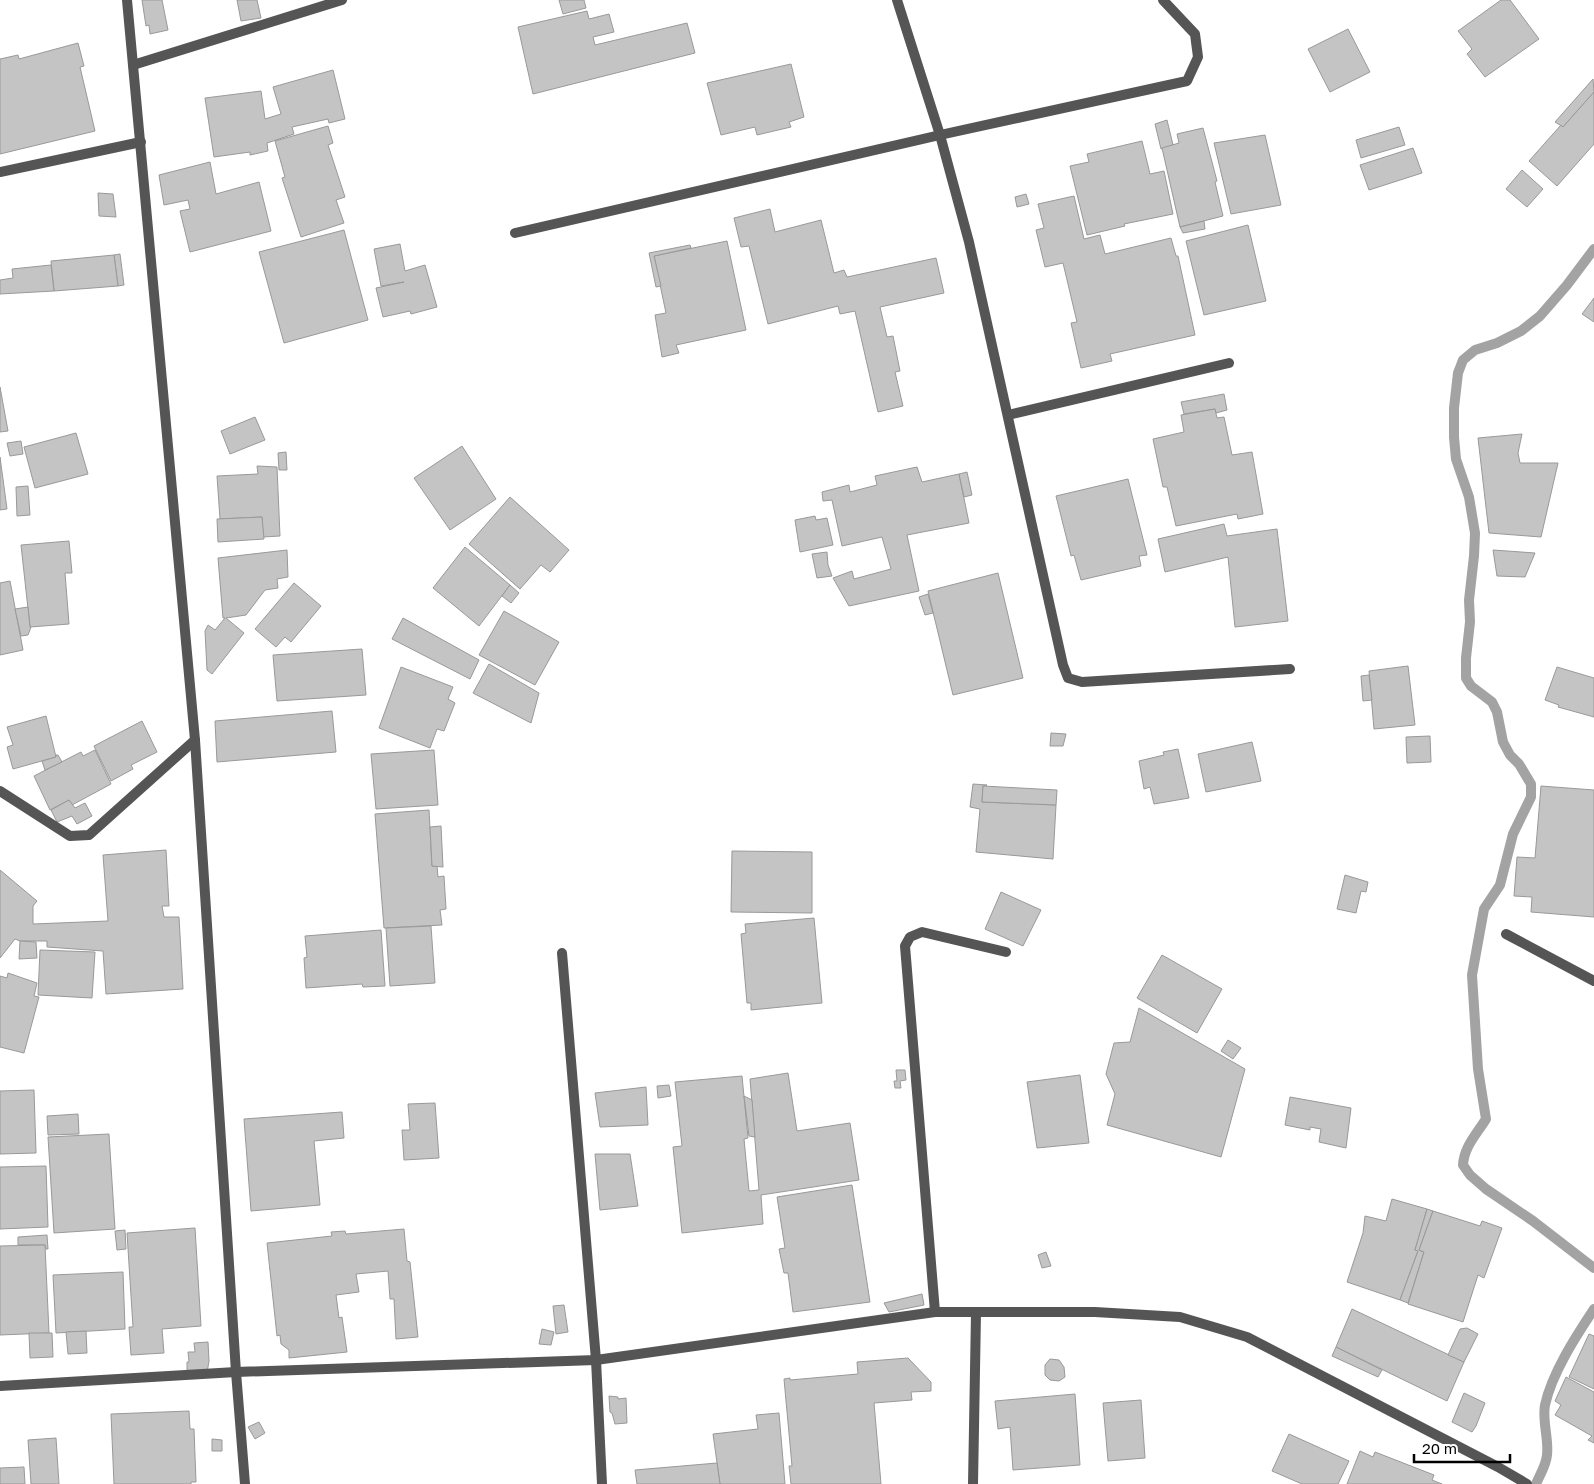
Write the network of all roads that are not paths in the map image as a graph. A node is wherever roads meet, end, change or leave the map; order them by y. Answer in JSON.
{"nodes":[{"id":1,"x":127,"y":0,"type":"edge"},
{"id":2,"x":342,"y":0,"type":"edge"},
{"id":3,"x":897,"y":0,"type":"edge"},
{"id":4,"x":1163,"y":0,"type":"edge"},
{"id":5,"x":134,"y":65,"type":"junction"},
{"id":6,"x":940,"y":135,"type":"junction"},
{"id":7,"x":141,"y":142,"type":"junction"},
{"id":8,"x":0,"y":172,"type":"edge"},
{"id":9,"x":515,"y":233,"type":"dead end"},
{"id":10,"x":1229,"y":363,"type":"dead end"},
{"id":11,"x":1008,"y":415,"type":"junction"},
{"id":12,"x":1290,"y":669,"type":"dead end"},
{"id":13,"x":195,"y":740,"type":"junction"},
{"id":14,"x":0,"y":791,"type":"edge"},
{"id":15,"x":1506,"y":934,"type":"dead end"},
{"id":16,"x":1006,"y":952,"type":"dead end"},
{"id":17,"x":562,"y":953,"type":"dead end"},
{"id":18,"x":1594,"y":981,"type":"edge"},
{"id":19,"x":935,"y":1312,"type":"junction"},
{"id":20,"x":976,"y":1313,"type":"junction"},
{"id":21,"x":596,"y":1360,"type":"junction"},
{"id":22,"x":236,"y":1372,"type":"junction"},
{"id":23,"x":0,"y":1386,"type":"edge"},
{"id":24,"x":245,"y":1484,"type":"edge"},
{"id":25,"x":602,"y":1484,"type":"edge"},
{"id":26,"x":973,"y":1484,"type":"edge"},
{"id":27,"x":1527,"y":1484,"type":"edge"}],
"edges":[{"from":1,"to":5,"type":"street"},
{"from":2,"to":5,"type":"street"},
{"from":3,"to":6,"type":"street"},
{"from":4,"to":6,"type":"street"},
{"from":5,"to":7,"type":"street"},
{"from":6,"to":9,"type":"street"},
{"from":6,"to":11,"type":"street"},
{"from":7,"to":8,"type":"street"},
{"from":7,"to":13,"type":"street"},
{"from":10,"to":11,"type":"street"},
{"from":11,"to":12,"type":"street"},
{"from":13,"to":14,"type":"street"},
{"from":13,"to":22,"type":"street"},
{"from":15,"to":18,"type":"street"},
{"from":16,"to":19,"type":"street"},
{"from":17,"to":21,"type":"street"},
{"from":19,"to":20,"type":"street"},
{"from":19,"to":21,"type":"street"},
{"from":20,"to":26,"type":"street"},
{"from":20,"to":27,"type":"street"},
{"from":21,"to":22,"type":"street"},
{"from":21,"to":25,"type":"street"},
{"from":22,"to":23,"type":"street"},
{"from":22,"to":24,"type":"street"}]}
